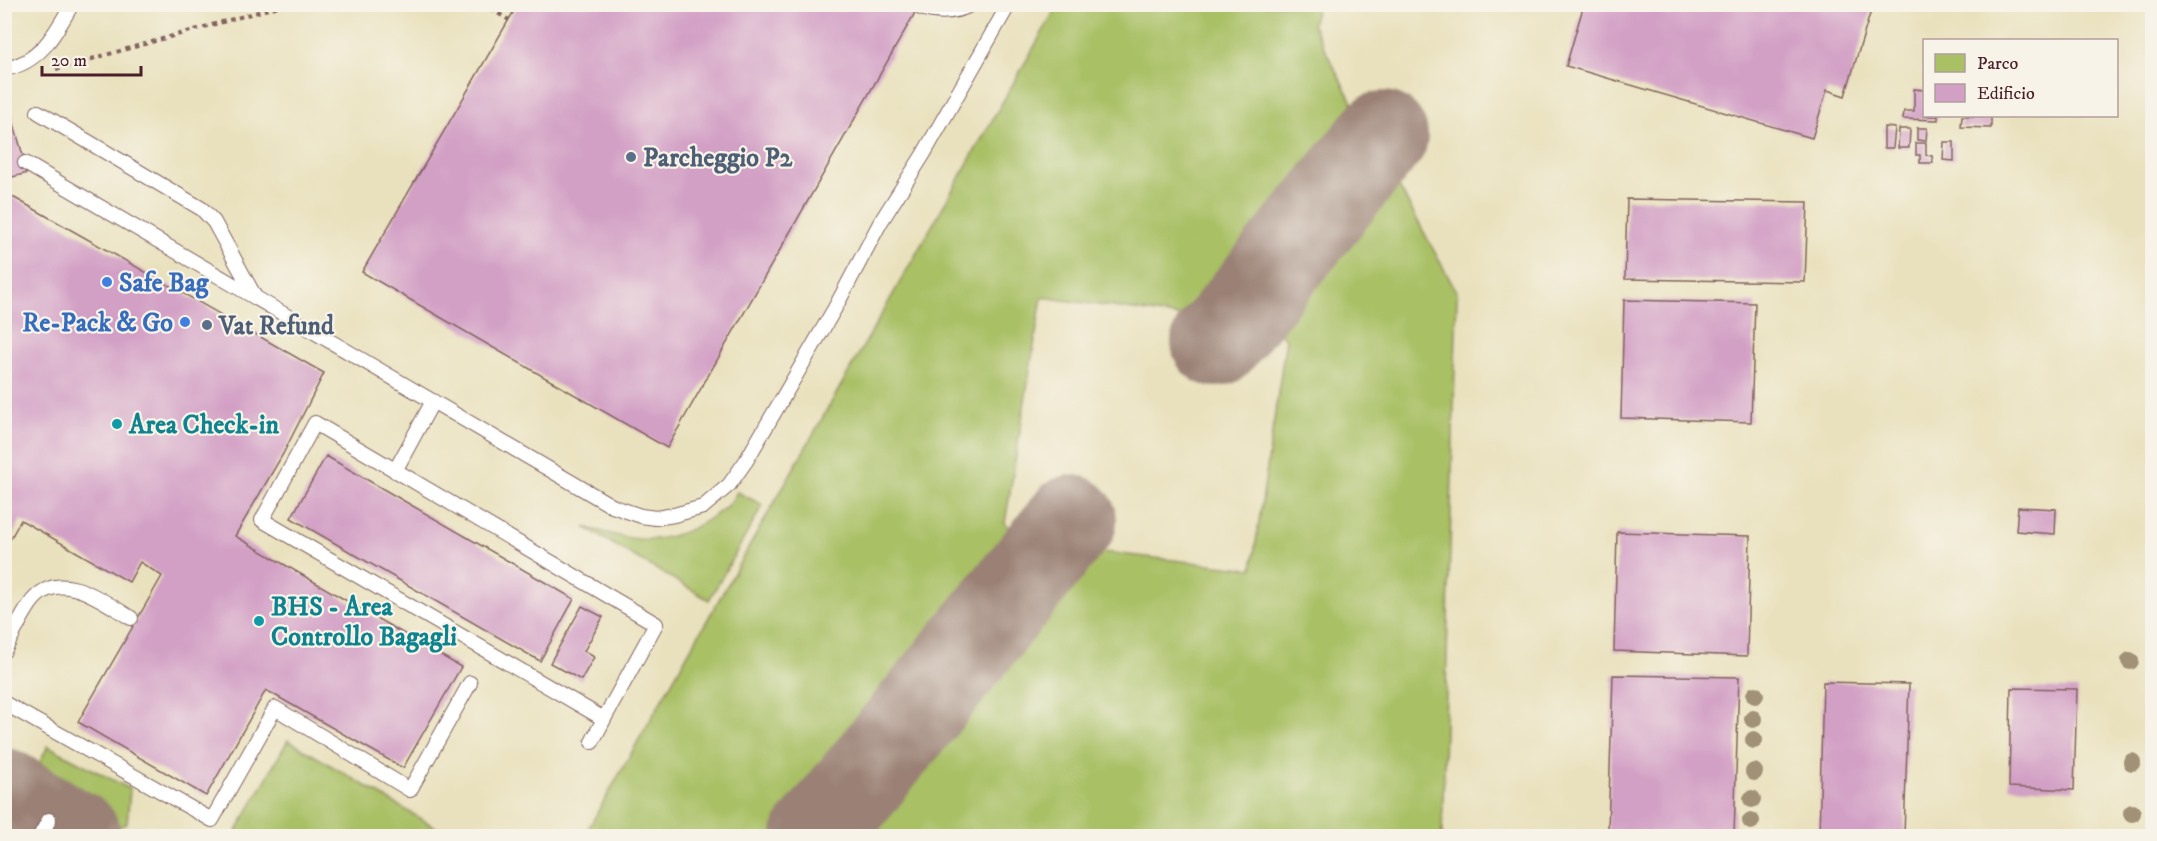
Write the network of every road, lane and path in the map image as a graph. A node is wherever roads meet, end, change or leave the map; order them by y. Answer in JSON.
{"nodes":[{"id":1,"x":72,"y":4,"type":"edge"},
{"id":2,"x":286,"y":4,"type":"edge"},
{"id":3,"x":483,"y":4,"type":"edge"},
{"id":4,"x":972,"y":4,"type":"edge"},
{"id":5,"x":1009,"y":4,"type":"edge"},
{"id":6,"x":918,"y":7,"type":"dead end"},
{"id":7,"x":954,"y":8,"type":"edge"},
{"id":8,"x":510,"y":20,"type":"dead end"},
{"id":9,"x":4,"y":69,"type":"edge"},
{"id":10,"x":46,"y":72,"type":"dead end"},
{"id":11,"x":39,"y":112,"type":"dead end"},
{"id":12,"x":25,"y":163,"type":"dead end"},
{"id":13,"x":255,"y":297,"type":"junction"},
{"id":14,"x":433,"y":401,"type":"junction"},
{"id":15,"x":395,"y":471,"type":"junction"},
{"id":16,"x":131,"y":618,"type":"dead end"},
{"id":17,"x":4,"y":651,"type":"edge"},
{"id":18,"x":470,"y":683,"type":"dead end"},
{"id":19,"x":4,"y":703,"type":"edge"},
{"id":20,"x":604,"y":718,"type":"junction"},
{"id":21,"x":592,"y":742,"type":"dead end"},
{"id":22,"x":50,"y":820,"type":"dead end"},
{"id":23,"x":40,"y":837,"type":"edge"}],
"edges":[{"from":1,"to":9,"type":"lane","bridge":true},
{"from":2,"to":10,"type":"path"},
{"from":3,"to":8,"type":"path"},
{"from":4,"to":7,"type":"lane"},
{"from":5,"to":14,"type":"lane"},
{"from":6,"to":7,"type":"lane"},
{"from":11,"to":13,"type":"lane"},
{"from":12,"to":13,"type":"lane"},
{"from":13,"to":14,"type":"lane"},
{"from":14,"to":15,"type":"lane"},
{"from":15,"to":20,"type":"lane"},
{"from":15,"to":20,"type":"lane"},
{"from":16,"to":17,"type":"lane"},
{"from":18,"to":19,"type":"lane"},
{"from":20,"to":21,"type":"lane"},
{"from":22,"to":23,"type":"lane"}]}
